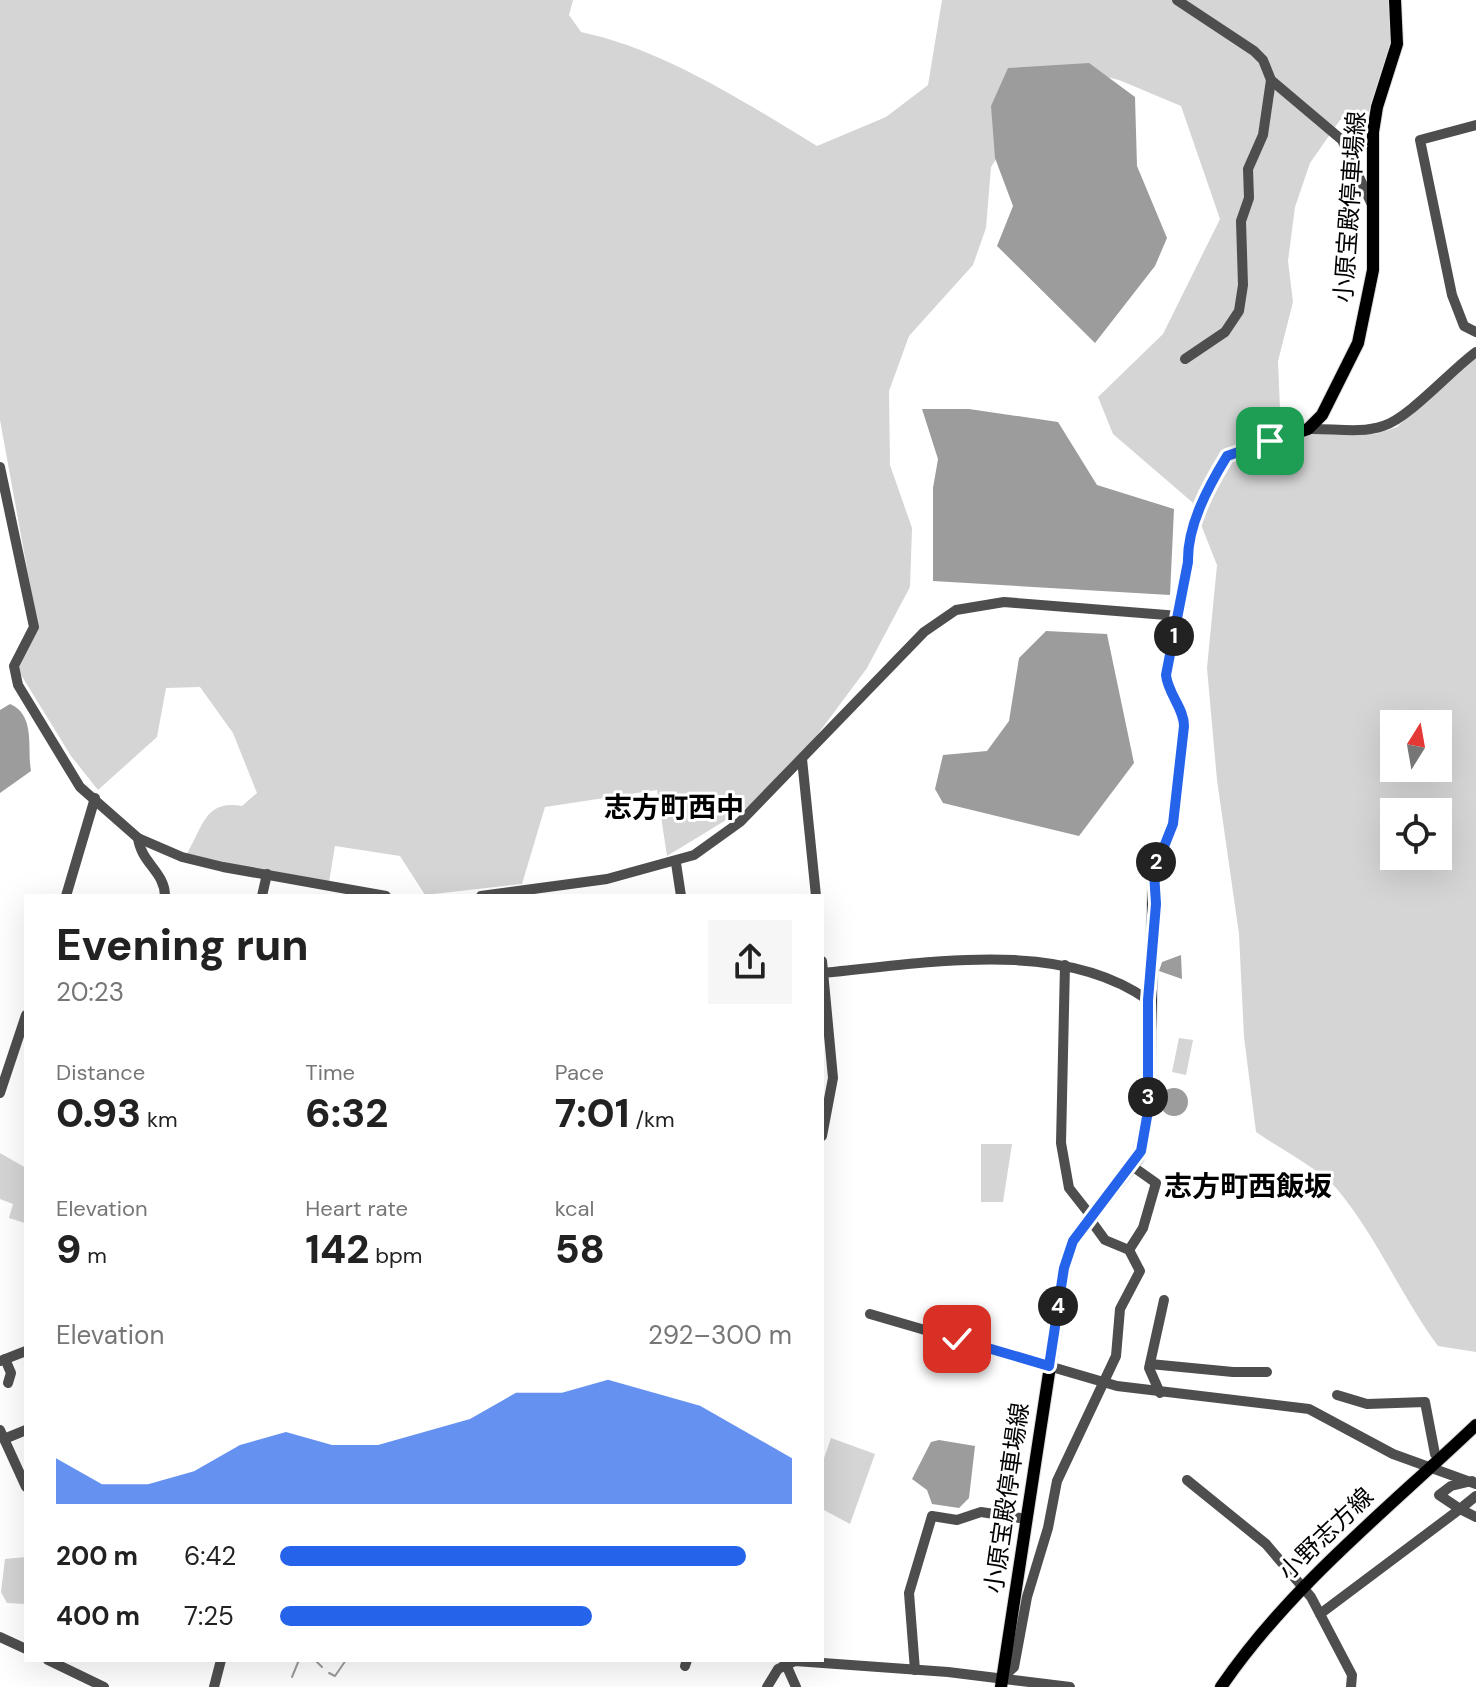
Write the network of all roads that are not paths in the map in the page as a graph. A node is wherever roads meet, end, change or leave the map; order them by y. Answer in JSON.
{"nodes":[{"id":1,"x":1177,"y":0,"type":"edge"},
{"id":2,"x":1395,"y":0,"type":"edge"},
{"id":3,"x":1271,"y":80,"type":"junction"},
{"id":4,"x":1476,"y":125,"type":"edge"},
{"id":5,"x":1373,"y":207,"type":"junction"},
{"id":6,"x":1476,"y":332,"type":"edge"},
{"id":7,"x":1476,"y":352,"type":"edge"},
{"id":8,"x":1185,"y":359,"type":"dead end"},
{"id":9,"x":1308,"y":429,"type":"junction"},
{"id":10,"x":0,"y":467,"type":"edge"},
{"id":11,"x":1179,"y":616,"type":"junction"},
{"id":12,"x":802,"y":759,"type":"junction"},
{"id":13,"x":95,"y":798,"type":"junction"},
{"id":14,"x":138,"y":838,"type":"junction"},
{"id":15,"x":676,"y":863,"type":"junction"},
{"id":16,"x":267,"y":874,"type":"junction"},
{"id":17,"x":564,"y":890,"type":"edge"},
{"id":18,"x":67,"y":894,"type":"edge"},
{"id":19,"x":165,"y":894,"type":"edge"},
{"id":20,"x":262,"y":894,"type":"edge"},
{"id":21,"x":370,"y":894,"type":"edge"},
{"id":22,"x":509,"y":894,"type":"edge"},
{"id":23,"x":681,"y":894,"type":"edge"},
{"id":24,"x":816,"y":894,"type":"edge"},
{"id":25,"x":1065,"y":965,"type":"junction"},
{"id":26,"x":824,"y":973,"type":"edge"},
{"id":27,"x":824,"y":984,"type":"edge"},
{"id":28,"x":1148,"y":1000,"type":"junction"},
{"id":29,"x":24,"y":1021,"type":"edge"},
{"id":30,"x":1,"y":1086,"type":"edge"},
{"id":31,"x":824,"y":1125,"type":"edge"},
{"id":32,"x":1132,"y":1166,"type":"junction"},
{"id":33,"x":1090,"y":1217,"type":"junction"},
{"id":34,"x":1129,"y":1250,"type":"junction"},
{"id":35,"x":1164,"y":1300,"type":"dead end"},
{"id":36,"x":870,"y":1314,"type":"dead end"},
{"id":37,"x":24,"y":1352,"type":"edge"},
{"id":38,"x":2,"y":1360,"type":"edge"},
{"id":39,"x":1150,"y":1364,"type":"junction"},
{"id":40,"x":1049,"y":1366,"type":"junction"},
{"id":41,"x":1267,"y":1372,"type":"dead end"},
{"id":42,"x":1104,"y":1381,"type":"junction"},
{"id":43,"x":8,"y":1383,"type":"dead end"},
{"id":44,"x":1160,"y":1393,"type":"junction"},
{"id":45,"x":1337,"y":1395,"type":"dead end"},
{"id":46,"x":1476,"y":1425,"type":"edge"},
{"id":47,"x":24,"y":1430,"type":"edge"},
{"id":48,"x":2,"y":1434,"type":"edge"},
{"id":49,"x":1440,"y":1457,"type":"junction"},
{"id":50,"x":1431,"y":1467,"type":"junction"},
{"id":51,"x":1187,"y":1480,"type":"dead end"},
{"id":52,"x":1475,"y":1482,"type":"edge"},
{"id":53,"x":24,"y":1483,"type":"edge"},
{"id":54,"x":1476,"y":1496,"type":"edge"},
{"id":55,"x":1460,"y":1509,"type":"junction"},
{"id":56,"x":1476,"y":1517,"type":"edge"},
{"id":57,"x":1027,"y":1519,"type":"junction"},
{"id":58,"x":1302,"y":1586,"type":"junction"},
{"id":59,"x":1320,"y":1614,"type":"junction"},
{"id":60,"x":0,"y":1637,"type":"edge"},
{"id":61,"x":24,"y":1648,"type":"edge"},
{"id":62,"x":52,"y":1662,"type":"edge"},
{"id":63,"x":220,"y":1662,"type":"edge"},
{"id":64,"x":785,"y":1662,"type":"edge"},
{"id":65,"x":915,"y":1670,"type":"junction"},
{"id":66,"x":1002,"y":1681,"type":"edge"},
{"id":67,"x":104,"y":1687,"type":"edge"},
{"id":68,"x":214,"y":1687,"type":"edge"},
{"id":69,"x":767,"y":1687,"type":"edge"},
{"id":70,"x":796,"y":1687,"type":"edge"},
{"id":71,"x":1070,"y":1687,"type":"edge"},
{"id":72,"x":1221,"y":1687,"type":"edge"},
{"id":73,"x":1351,"y":1687,"type":"edge"}],
"edges":[{"from":1,"to":3,"type":"street"},
{"from":2,"to":5,"type":"main road","name":"小原宝殿停車場線"},
{"from":3,"to":5,"type":"street"},
{"from":3,"to":8,"type":"street"},
{"from":4,"to":6,"type":"street"},
{"from":5,"to":9,"type":"main road","name":"小原宝殿停車場線"},
{"from":7,"to":9,"type":"street"},
{"from":9,"to":11,"type":"main road","name":"小原宝殿停車場線"},
{"from":10,"to":13,"type":"street"},
{"from":11,"to":12,"type":"street"},
{"from":11,"to":28,"type":"main road","name":"小原宝殿停車場線"},
{"from":12,"to":15,"type":"street"},
{"from":12,"to":24,"type":"street"},
{"from":13,"to":14,"type":"street"},
{"from":13,"to":18,"type":"street"},
{"from":14,"to":16,"type":"street"},
{"from":14,"to":19,"type":"street"},
{"from":15,"to":17,"type":"street"},
{"from":15,"to":23,"type":"street"},
{"from":16,"to":20,"type":"street"},
{"from":16,"to":21,"type":"street"},
{"from":17,"to":22,"type":"street"},
{"from":25,"to":26,"type":"street"},
{"from":25,"to":28,"type":"street"},
{"from":25,"to":33,"type":"street"},
{"from":27,"to":31,"type":"street"},
{"from":28,"to":32,"type":"main road","name":"小原宝殿停車場線"},
{"from":29,"to":30,"type":"street"},
{"from":32,"to":33,"type":"main road","name":"小原宝殿停車場線"},
{"from":32,"to":34,"type":"street"},
{"from":33,"to":34,"type":"street"},
{"from":33,"to":40,"type":"main road","name":"小原宝殿停車場線"},
{"from":34,"to":42,"type":"street"},
{"from":35,"to":39,"type":"street"},
{"from":36,"to":40,"type":"street"},
{"from":37,"to":38,"type":"street"},
{"from":38,"to":43,"type":"street"},
{"from":39,"to":41,"type":"street"},
{"from":39,"to":44,"type":"street"},
{"from":40,"to":42,"type":"street"},
{"from":40,"to":57,"type":"main road","name":"小原宝殿停車場線"},
{"from":42,"to":44,"type":"street"},
{"from":42,"to":66,"type":"street"},
{"from":44,"to":50,"type":"street"},
{"from":45,"to":49,"type":"street"},
{"from":46,"to":49,"type":"main road","name":"小野志方線"},
{"from":47,"to":48,"type":"street"},
{"from":48,"to":53,"type":"street"},
{"from":49,"to":50,"type":"main road","name":"小野志方線"},
{"from":50,"to":52,"type":"street"},
{"from":50,"to":58,"type":"main road","name":"小野志方線"},
{"from":51,"to":58,"type":"street"},
{"from":52,"to":55,"type":"street"},
{"from":54,"to":55,"type":"street"},
{"from":55,"to":56,"type":"street"},
{"from":55,"to":59,"type":"street"},
{"from":57,"to":65,"type":"street"},
{"from":57,"to":66,"type":"main road","name":"小原宝殿停車場線"},
{"from":58,"to":59,"type":"street"},
{"from":58,"to":72,"type":"main road","name":"小野志方線"},
{"from":59,"to":73,"type":"street"},
{"from":60,"to":61,"type":"street"},
{"from":62,"to":67,"type":"street"},
{"from":63,"to":68,"type":"street"},
{"from":64,"to":65,"type":"street"},
{"from":64,"to":69,"type":"street"},
{"from":64,"to":70,"type":"street"},
{"from":65,"to":66,"type":"street"},
{"from":66,"to":71,"type":"street"}]}
